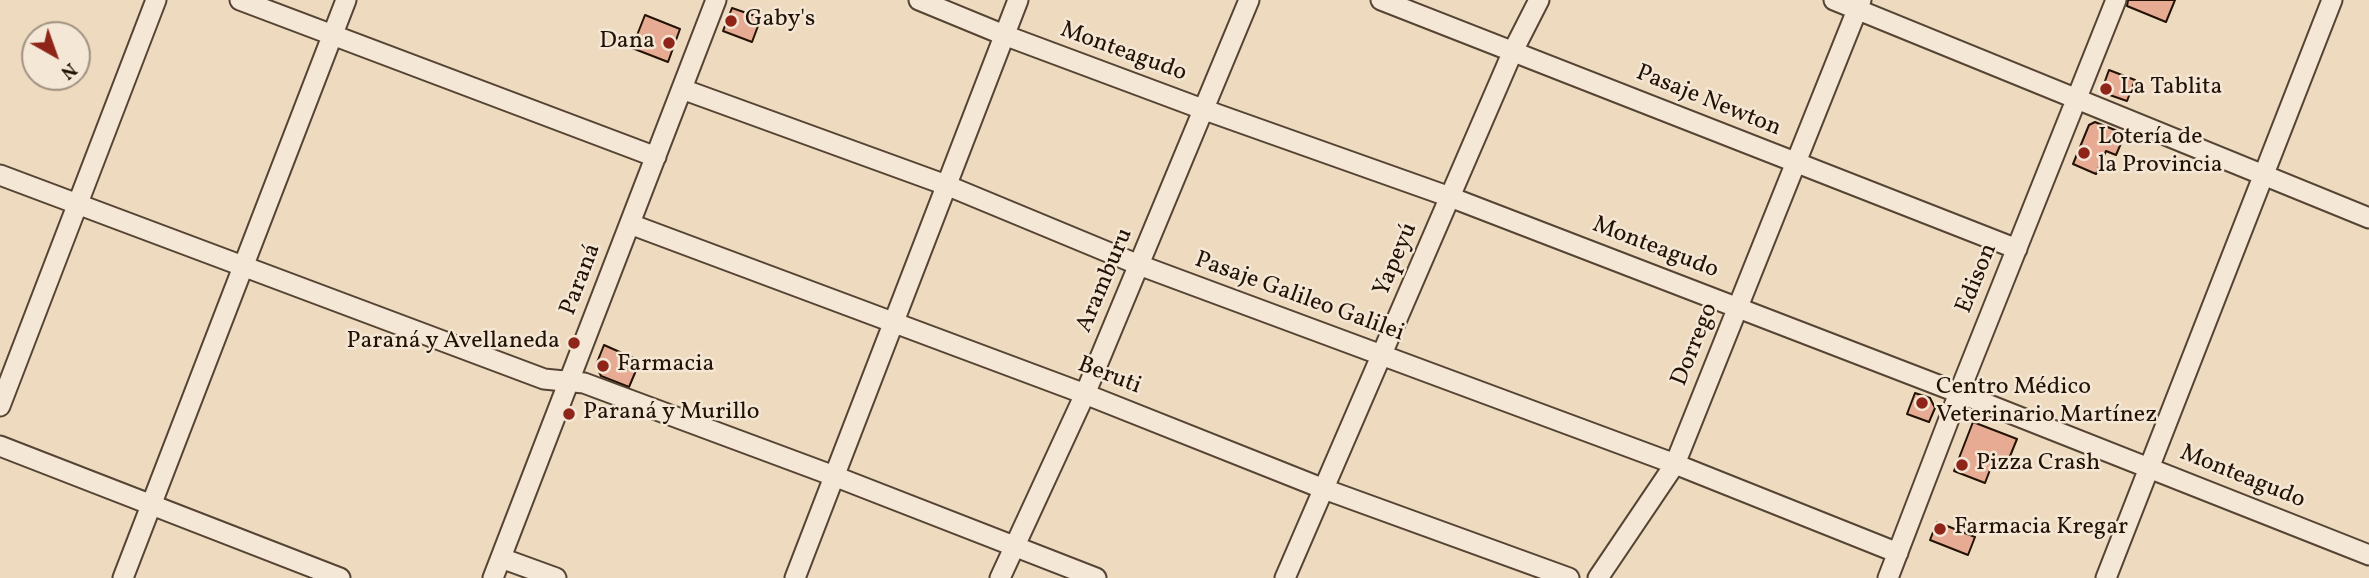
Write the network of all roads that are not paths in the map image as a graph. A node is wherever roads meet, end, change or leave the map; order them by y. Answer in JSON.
{"nodes":[{"id":1,"x":156,"y":0,"type":"edge"},
{"id":2,"x":240,"y":0,"type":"edge"},
{"id":3,"x":346,"y":0,"type":"edge"},
{"id":4,"x":716,"y":0,"type":"edge"},
{"id":5,"x":919,"y":0,"type":"edge"},
{"id":6,"x":1018,"y":0,"type":"edge"},
{"id":7,"x":1249,"y":0,"type":"edge"},
{"id":8,"x":1381,"y":0,"type":"edge"},
{"id":9,"x":1539,"y":0,"type":"edge"},
{"id":10,"x":1835,"y":0,"type":"edge"},
{"id":11,"x":2116,"y":0,"type":"edge"},
{"id":12,"x":2332,"y":0,"type":"edge"},
{"id":13,"x":1859,"y":4,"type":"edge"},
{"id":14,"x":332,"y":35,"type":"junction"},
{"id":15,"x":1004,"y":35,"type":"junction"},
{"id":16,"x":1513,"y":51,"type":"junction"},
{"id":17,"x":682,"y":89,"type":"junction"},
{"id":18,"x":2078,"y":98,"type":"junction"},
{"id":19,"x":1205,"y":110,"type":"junction"},
{"id":20,"x":656,"y":158,"type":"junction"},
{"id":21,"x":1795,"y":163,"type":"junction"},
{"id":22,"x":0,"y":176,"type":"edge"},
{"id":23,"x":2262,"y":176,"type":"junction"},
{"id":24,"x":946,"y":185,"type":"junction"},
{"id":25,"x":1450,"y":197,"type":"junction"},
{"id":26,"x":78,"y":205,"type":"junction"},
{"id":27,"x":2369,"y":218,"type":"edge"},
{"id":28,"x":630,"y":224,"type":"junction"},
{"id":29,"x":2017,"y":249,"type":"junction"},
{"id":30,"x":1139,"y":265,"type":"junction"},
{"id":31,"x":243,"y":268,"type":"junction"},
{"id":32,"x":1737,"y":307,"type":"junction"},
{"id":33,"x":894,"y":322,"type":"junction"},
{"id":34,"x":1383,"y":355,"type":"junction"},
{"id":35,"x":569,"y":381,"type":"junction"},
{"id":36,"x":1959,"y":393,"type":"junction"},
{"id":37,"x":1085,"y":394,"type":"junction"},
{"id":38,"x":0,"y":406,"type":"edge"},
{"id":39,"x":0,"y":446,"type":"edge"},
{"id":40,"x":1675,"y":464,"type":"junction"},
{"id":41,"x":2149,"y":468,"type":"junction"},
{"id":42,"x":834,"y":476,"type":"junction"},
{"id":43,"x":1324,"y":489,"type":"junction"},
{"id":44,"x":152,"y":505,"type":"junction"},
{"id":45,"x":1013,"y":547,"type":"junction"},
{"id":46,"x":1898,"y":554,"type":"junction"},
{"id":47,"x":2369,"y":555,"type":"edge"},
{"id":48,"x":501,"y":558,"type":"junction"},
{"id":49,"x":123,"y":578,"type":"edge"},
{"id":50,"x":340,"y":578,"type":"edge"},
{"id":51,"x":493,"y":578,"type":"edge"},
{"id":52,"x":556,"y":578,"type":"edge"},
{"id":53,"x":795,"y":578,"type":"edge"},
{"id":54,"x":1000,"y":578,"type":"edge"},
{"id":55,"x":1096,"y":578,"type":"edge"},
{"id":56,"x":1285,"y":578,"type":"edge"},
{"id":57,"x":1569,"y":578,"type":"edge"},
{"id":58,"x":1598,"y":578,"type":"edge"},
{"id":59,"x":1888,"y":578,"type":"edge"},
{"id":60,"x":2106,"y":578,"type":"edge"}],
"edges":[{"from":1,"to":26,"type":"street"},
{"from":2,"to":14,"type":"street"},
{"from":3,"to":14,"type":"street"},
{"from":4,"to":17,"type":"street","name":"Paraná"},
{"from":5,"to":15,"type":"street","name":"Monteagudo"},
{"from":6,"to":15,"type":"street"},
{"from":7,"to":19,"type":"street","name":"Aramburu"},
{"from":8,"to":16,"type":"street","name":"Pasaje Newton"},
{"from":9,"to":16,"type":"street","name":"Yapeyú"},
{"from":10,"to":13,"type":"street"},
{"from":11,"to":18,"type":"street","name":"Edison"},
{"from":12,"to":23,"type":"street"},
{"from":13,"to":18,"type":"street"},
{"from":13,"to":21,"type":"street","name":"Dorrego"},
{"from":14,"to":20,"type":"street"},
{"from":14,"to":31,"type":"street"},
{"from":15,"to":19,"type":"street","name":"Monteagudo"},
{"from":15,"to":24,"type":"street"},
{"from":16,"to":21,"type":"street","name":"Pasaje Newton"},
{"from":16,"to":25,"type":"street","name":"Yapeyú"},
{"from":17,"to":20,"type":"street","name":"Paraná"},
{"from":17,"to":24,"type":"street","name":"Pasaje Galileo Galilei"},
{"from":18,"to":23,"type":"street"},
{"from":18,"to":29,"type":"street","name":"Edison"},
{"from":19,"to":25,"type":"street","name":"Monteagudo"},
{"from":19,"to":30,"type":"street","name":"Aramburu"},
{"from":20,"to":28,"type":"street","name":"Paraná"},
{"from":21,"to":29,"type":"street","name":"Pasaje Newton"},
{"from":21,"to":32,"type":"street","name":"Dorrego"},
{"from":22,"to":26,"type":"street"},
{"from":23,"to":27,"type":"street"},
{"from":23,"to":41,"type":"street"},
{"from":24,"to":30,"type":"street","name":"Pasaje Galileo Galilei"},
{"from":24,"to":33,"type":"street"},
{"from":25,"to":32,"type":"street","name":"Monteagudo"},
{"from":25,"to":34,"type":"street","name":"Yapeyú"},
{"from":26,"to":31,"type":"street"},
{"from":26,"to":38,"type":"street"},
{"from":28,"to":33,"type":"street","name":"Beruti"},
{"from":28,"to":35,"type":"street","name":"Paraná"},
{"from":29,"to":36,"type":"street","name":"Edison"},
{"from":30,"to":34,"type":"street","name":"Pasaje Galileo Galilei"},
{"from":30,"to":37,"type":"street","name":"Aramburu"},
{"from":31,"to":35,"type":"street"},
{"from":31,"to":44,"type":"street"},
{"from":32,"to":36,"type":"street","name":"Monteagudo"},
{"from":32,"to":40,"type":"street","name":"Dorrego"},
{"from":33,"to":37,"type":"street","name":"Beruti"},
{"from":33,"to":42,"type":"street"},
{"from":34,"to":40,"type":"street","name":"Pasaje Galileo Galilei"},
{"from":34,"to":43,"type":"street","name":"Yapeyú"},
{"from":35,"to":42,"type":"street"},
{"from":35,"to":48,"type":"street","name":"Paraná"},
{"from":36,"to":41,"type":"street","name":"Monteagudo"},
{"from":36,"to":46,"type":"street","name":"Edison"},
{"from":37,"to":43,"type":"street","name":"Beruti"},
{"from":37,"to":45,"type":"street","name":"Aramburu"},
{"from":39,"to":44,"type":"street"},
{"from":40,"to":46,"type":"street","name":"Pasaje Galileo Galilei"},
{"from":40,"to":58,"type":"street","name":"Dorrego"},
{"from":41,"to":47,"type":"street","name":"Monteagudo"},
{"from":41,"to":60,"type":"street"},
{"from":42,"to":45,"type":"street"},
{"from":42,"to":53,"type":"street"},
{"from":43,"to":56,"type":"street","name":"Yapeyú"},
{"from":43,"to":57,"type":"street","name":"Beruti"},
{"from":44,"to":49,"type":"street"},
{"from":44,"to":50,"type":"street"},
{"from":45,"to":54,"type":"street","name":"Aramburu"},
{"from":45,"to":55,"type":"street"},
{"from":46,"to":59,"type":"street","name":"Edison"},
{"from":48,"to":51,"type":"street","name":"Paraná"},
{"from":48,"to":52,"type":"street"}]}
